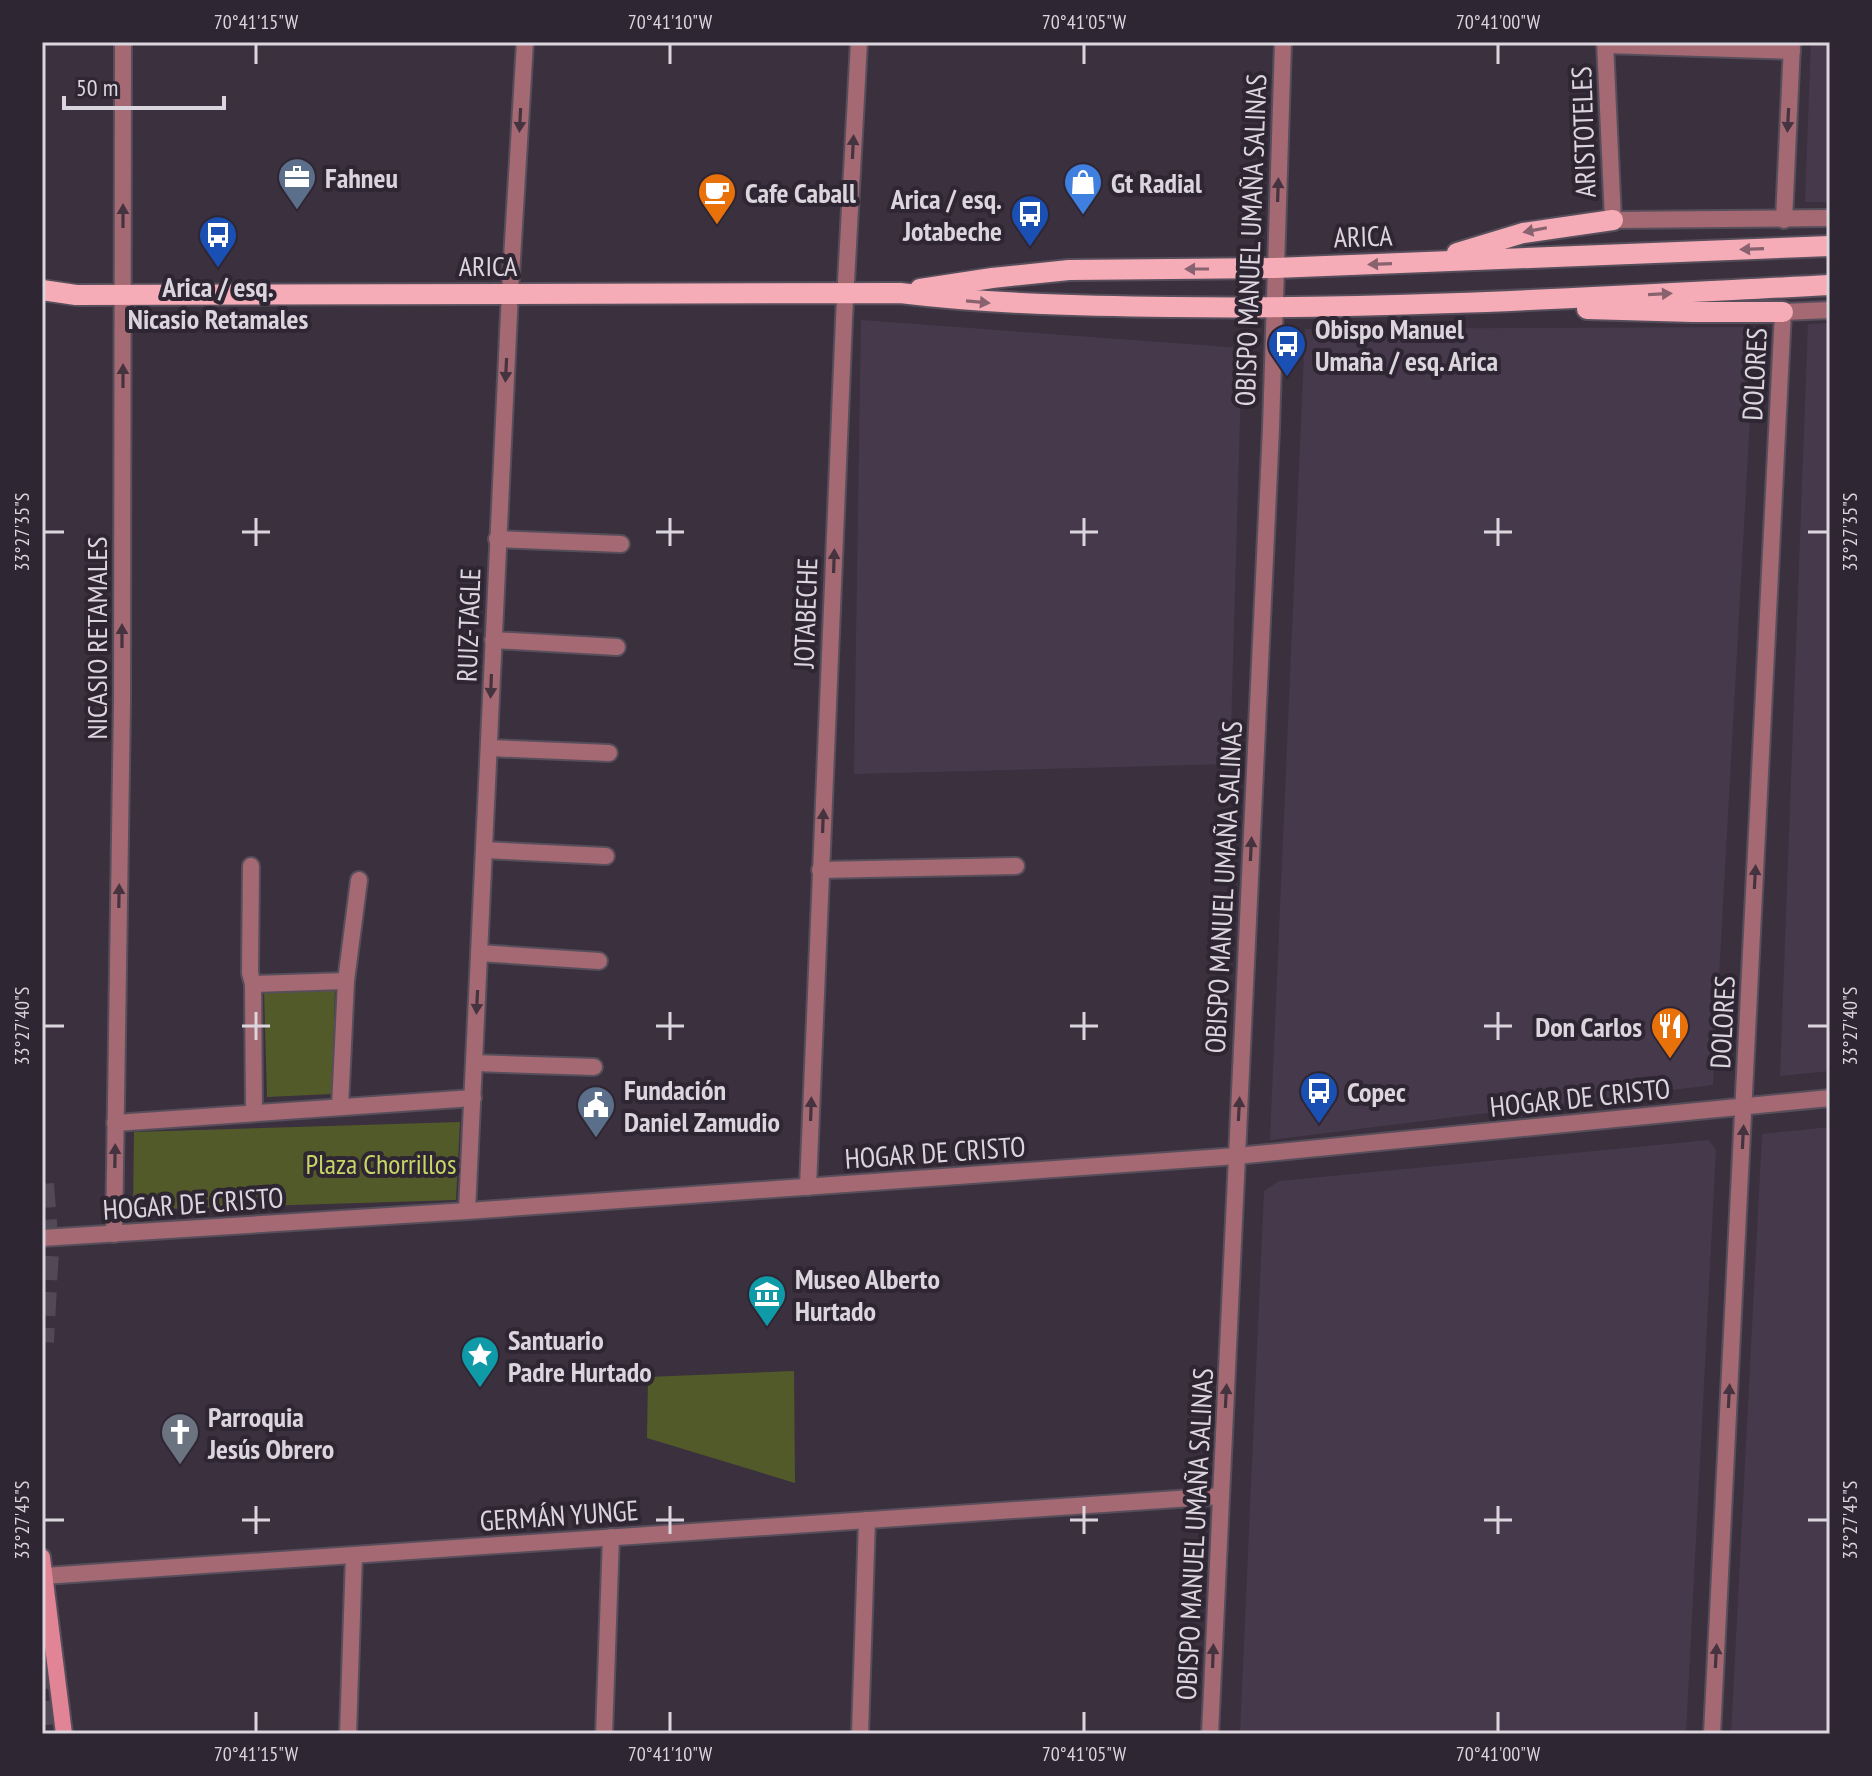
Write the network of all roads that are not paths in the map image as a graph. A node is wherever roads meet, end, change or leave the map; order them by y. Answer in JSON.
{"nodes":[{"id":1,"x":123,"y":42,"type":"edge"},
{"id":2,"x":525,"y":42,"type":"edge"},
{"id":3,"x":859,"y":42,"type":"edge"},
{"id":4,"x":1283,"y":42,"type":"edge"},
{"id":5,"x":1606,"y":43,"type":"edge"},
{"id":6,"x":1792,"y":46,"type":"edge"},
{"id":7,"x":1830,"y":218,"type":"edge"},
{"id":8,"x":1613,"y":220,"type":"junction"},
{"id":9,"x":1784,"y":220,"type":"junction"},
{"id":10,"x":1830,"y":246,"type":"edge"},
{"id":11,"x":1433,"y":262,"type":"junction"},
{"id":12,"x":1275,"y":268,"type":"junction"},
{"id":13,"x":1830,"y":285,"type":"edge"},
{"id":14,"x":42,"y":290,"type":"edge"},
{"id":15,"x":510,"y":292,"type":"junction"},
{"id":16,"x":900,"y":293,"type":"junction"},
{"id":17,"x":122,"y":294,"type":"junction"},
{"id":18,"x":845,"y":294,"type":"junction"},
{"id":19,"x":76,"y":295,"type":"junction"},
{"id":20,"x":42,"y":300,"type":"edge"},
{"id":21,"x":1507,"y":301,"type":"junction"},
{"id":22,"x":1274,"y":308,"type":"junction"},
{"id":23,"x":1830,"y":310,"type":"edge"},
{"id":24,"x":1783,"y":312,"type":"junction"},
{"id":25,"x":497,"y":539,"type":"junction"},
{"id":26,"x":621,"y":544,"type":"dead end"},
{"id":27,"x":493,"y":640,"type":"junction"},
{"id":28,"x":617,"y":647,"type":"dead end"},
{"id":29,"x":489,"y":748,"type":"junction"},
{"id":30,"x":609,"y":753,"type":"dead end"},
{"id":31,"x":484,"y":850,"type":"junction"},
{"id":32,"x":606,"y":856,"type":"dead end"},
{"id":33,"x":251,"y":866,"type":"dead end"},
{"id":34,"x":1016,"y":866,"type":"dead end"},
{"id":35,"x":820,"y":870,"type":"junction"},
{"id":36,"x":359,"y":880,"type":"dead end"},
{"id":37,"x":479,"y":953,"type":"junction"},
{"id":38,"x":599,"y":961,"type":"dead end"},
{"id":39,"x":346,"y":981,"type":"junction"},
{"id":40,"x":253,"y":984,"type":"junction"},
{"id":41,"x":474,"y":1063,"type":"junction"},
{"id":42,"x":594,"y":1067,"type":"dead end"},
{"id":43,"x":473,"y":1098,"type":"junction"},
{"id":44,"x":1830,"y":1098,"type":"edge"},
{"id":45,"x":340,"y":1107,"type":"junction"},
{"id":46,"x":1744,"y":1107,"type":"junction"},
{"id":47,"x":254,"y":1113,"type":"junction"},
{"id":48,"x":115,"y":1123,"type":"junction"},
{"id":49,"x":1237,"y":1156,"type":"junction"},
{"id":50,"x":808,"y":1187,"type":"junction"},
{"id":51,"x":467,"y":1211,"type":"junction"},
{"id":52,"x":114,"y":1234,"type":"junction"},
{"id":53,"x":42,"y":1238,"type":"edge"},
{"id":54,"x":1221,"y":1496,"type":"junction"},
{"id":55,"x":867,"y":1520,"type":"junction"},
{"id":56,"x":611,"y":1537,"type":"junction"},
{"id":57,"x":354,"y":1555,"type":"junction"},
{"id":58,"x":42,"y":1557,"type":"edge"},
{"id":59,"x":44,"y":1576,"type":"junction"},
{"id":60,"x":64,"y":1734,"type":"edge"},
{"id":61,"x":348,"y":1734,"type":"edge"},
{"id":62,"x":604,"y":1734,"type":"edge"},
{"id":63,"x":860,"y":1734,"type":"edge"},
{"id":64,"x":1210,"y":1734,"type":"edge"},
{"id":65,"x":1712,"y":1734,"type":"edge"}],
"edges":[{"from":17,"to":1,"type":"street","name":"NICASIO RETAMALES","one_way":true},
{"from":2,"to":15,"type":"street","name":"RUIZ-TAGLE","one_way":true},
{"from":18,"to":3,"type":"street","name":"JOTABECHE","one_way":true},
{"from":12,"to":4,"type":"street","name":"OBISPO MANUEL UMAÑA SALINAS","one_way":true},
{"from":5,"to":6,"type":"street"},
{"from":5,"to":8,"type":"street","name":"ARISTOTELES"},
{"from":6,"to":9,"type":"street","one_way":true},
{"from":7,"to":9,"type":"street"},
{"from":8,"to":9,"type":"street"},
{"from":8,"to":11,"type":"main road","one_way":true},
{"from":10,"to":11,"type":"main road","name":"ARICA","one_way":true},
{"from":11,"to":12,"type":"main road","name":"ARICA","one_way":true},
{"from":12,"to":16,"type":"main road","name":"ARICA","one_way":true},
{"from":12,"to":22,"type":"street","name":"OBISPO MANUEL UMAÑA SALINAS"},
{"from":21,"to":13,"type":"main road","name":"ARICA","one_way":true},
{"from":14,"to":19,"type":"main road","name":"ARICA"},
{"from":15,"to":17,"type":"main road","name":"ARICA"},
{"from":15,"to":18,"type":"main road","name":"ARICA"},
{"from":15,"to":25,"type":"street","name":"RUIZ-TAGLE","one_way":true},
{"from":16,"to":18,"type":"main road","name":"ARICA"},
{"from":16,"to":22,"type":"main road","name":"ARICA","one_way":true},
{"from":17,"to":19,"type":"main road","name":"ARICA"},
{"from":48,"to":17,"type":"street","name":"NICASIO RETAMALES","one_way":true},
{"from":35,"to":18,"type":"street","name":"JOTABECHE","one_way":true},
{"from":19,"to":20,"type":"main road","name":"ARICA"},
{"from":21,"to":22,"type":"main road","name":"ARICA"},
{"from":21,"to":24,"type":"main road"},
{"from":49,"to":22,"type":"street","name":"OBISPO MANUEL UMAÑA SALINAS","one_way":true},
{"from":23,"to":24,"type":"street"},
{"from":46,"to":24,"type":"street","name":"DOLORES","one_way":true},
{"from":25,"to":26,"type":"street"},
{"from":25,"to":27,"type":"street","name":"RUIZ-TAGLE"},
{"from":27,"to":28,"type":"street"},
{"from":27,"to":29,"type":"street","name":"RUIZ-TAGLE","one_way":true},
{"from":29,"to":30,"type":"street"},
{"from":29,"to":31,"type":"street","name":"RUIZ-TAGLE"},
{"from":31,"to":32,"type":"street"},
{"from":31,"to":37,"type":"street","name":"RUIZ-TAGLE"},
{"from":33,"to":40,"type":"street"},
{"from":34,"to":35,"type":"street"},
{"from":50,"to":35,"type":"street","name":"JOTABECHE","one_way":true},
{"from":36,"to":39,"type":"street"},
{"from":37,"to":38,"type":"street"},
{"from":37,"to":41,"type":"street","name":"RUIZ-TAGLE","one_way":true},
{"from":39,"to":40,"type":"street"},
{"from":39,"to":45,"type":"street"},
{"from":40,"to":47,"type":"street"},
{"from":41,"to":42,"type":"street"},
{"from":41,"to":43,"type":"street","name":"RUIZ-TAGLE"},
{"from":43,"to":45,"type":"street"},
{"from":43,"to":51,"type":"street","name":"RUIZ-TAGLE"},
{"from":44,"to":46,"type":"street","name":"HOGAR DE CRISTO"},
{"from":45,"to":47,"type":"street"},
{"from":46,"to":49,"type":"street","name":"HOGAR DE CRISTO"},
{"from":65,"to":46,"type":"street","name":"DOLORES","one_way":true},
{"from":47,"to":48,"type":"street"},
{"from":52,"to":48,"type":"street","name":"NICASIO RETAMALES","one_way":true},
{"from":49,"to":50,"type":"street","name":"HOGAR DE CRISTO"},
{"from":54,"to":49,"type":"street","name":"OBISPO MANUEL UMAÑA SALINAS","one_way":true},
{"from":50,"to":51,"type":"street","name":"HOGAR DE CRISTO"},
{"from":51,"to":52,"type":"street","name":"HOGAR DE CRISTO"},
{"from":52,"to":53,"type":"street","name":"HOGAR DE CRISTO"},
{"from":54,"to":55,"type":"street","name":"GERMÁN YUNGE"},
{"from":64,"to":54,"type":"street","name":"OBISPO MANUEL UMAÑA SALINAS","one_way":true},
{"from":55,"to":56,"type":"street","name":"GERMÁN YUNGE"},
{"from":55,"to":63,"type":"street"},
{"from":56,"to":57,"type":"street","name":"GERMÁN YUNGE"},
{"from":56,"to":62,"type":"street"},
{"from":57,"to":59,"type":"street","name":"GERMÁN YUNGE"},
{"from":57,"to":61,"type":"street"},
{"from":58,"to":59,"type":"main road"},
{"from":59,"to":60,"type":"main road"}]}
